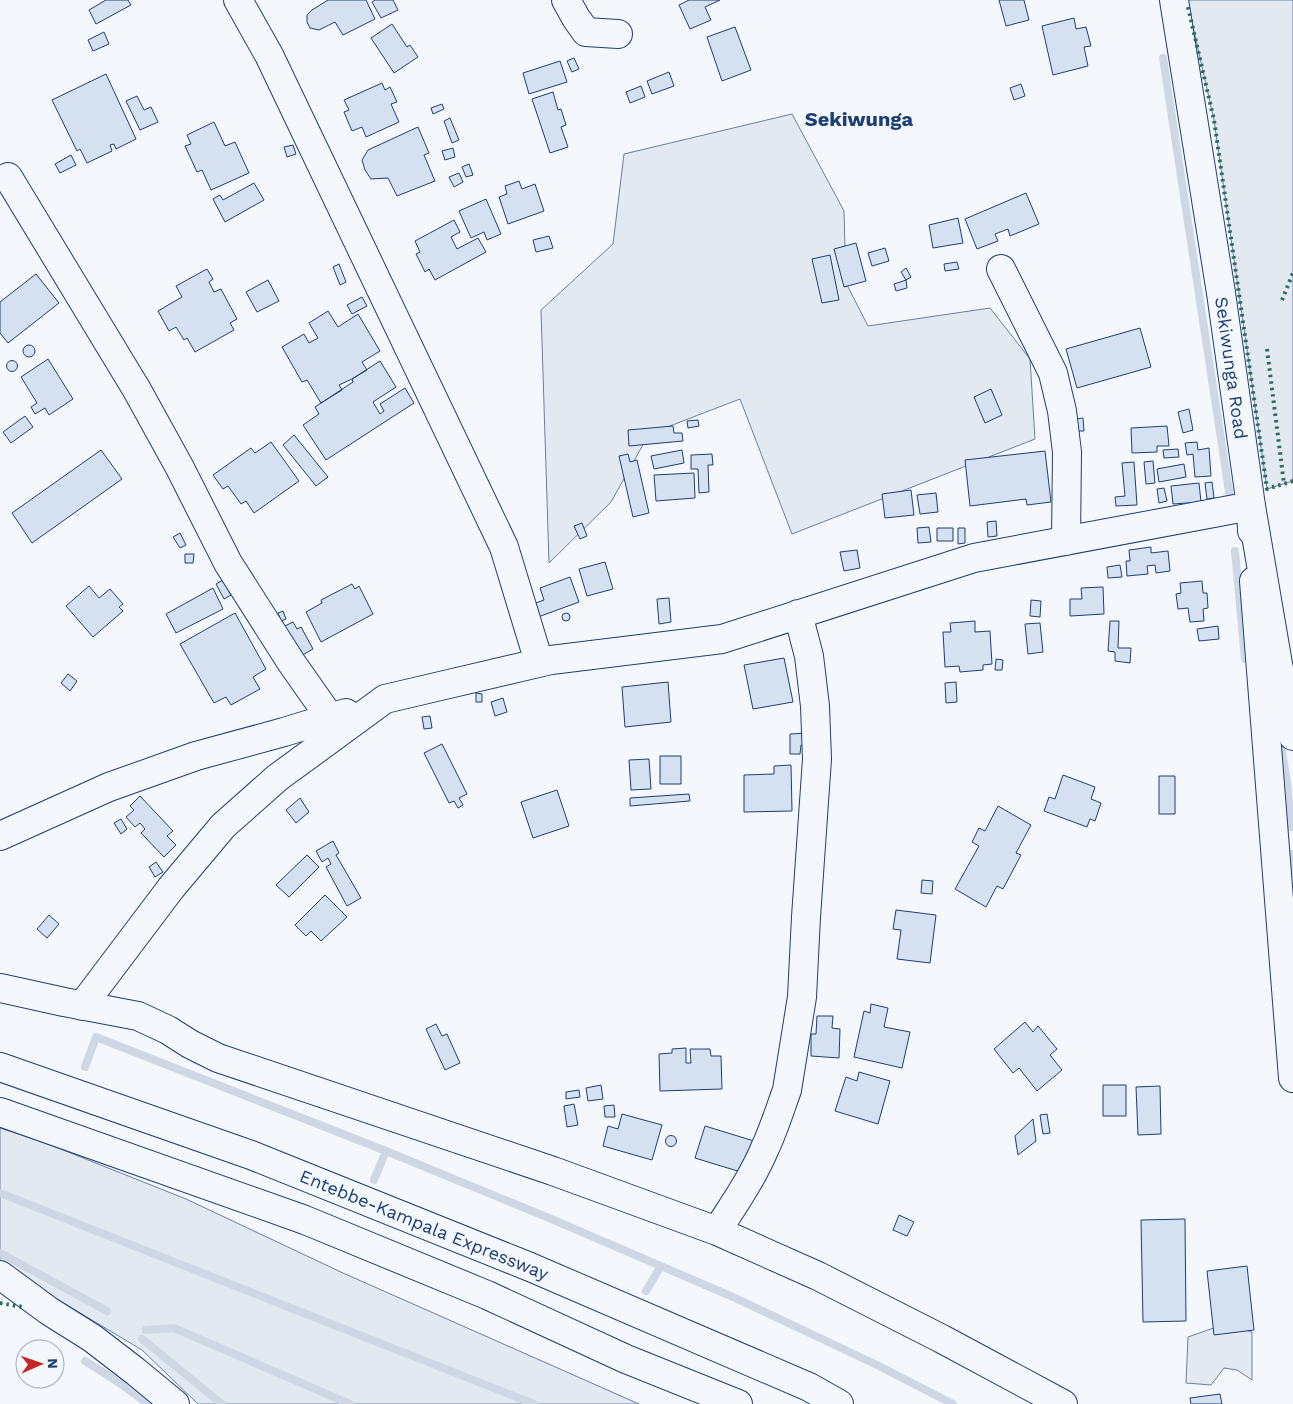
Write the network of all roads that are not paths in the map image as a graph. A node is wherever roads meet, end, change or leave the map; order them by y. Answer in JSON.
{"nodes":[{"id":1,"x":238,"y":0,"type":"edge"},
{"id":2,"x":566,"y":0,"type":"edge"},
{"id":3,"x":1174,"y":0,"type":"edge"},
{"id":4,"x":618,"y":34,"type":"dead end"},
{"id":5,"x":8,"y":177,"type":"dead end"},
{"id":6,"x":1001,"y":269,"type":"dead end"},
{"id":7,"x":1251,"y":506,"type":"junction"},
{"id":8,"x":1066,"y":541,"type":"junction"},
{"id":9,"x":798,"y":614,"type":"junction"},
{"id":10,"x":539,"y":662,"type":"junction"},
{"id":11,"x":385,"y":699,"type":"junction"},
{"id":12,"x":331,"y":718,"type":"junction"},
{"id":13,"x":1293,"y":736,"type":"edge"},
{"id":14,"x":0,"y":836,"type":"edge"},
{"id":15,"x":0,"y":988,"type":"edge"},
{"id":16,"x":82,"y":1006,"type":"junction"},
{"id":17,"x":0,"y":1067,"type":"edge"},
{"id":18,"x":1293,"y":1078,"type":"edge"},
{"id":19,"x":0,"y":1112,"type":"edge"},
{"id":20,"x":717,"y":1231,"type":"junction"},
{"id":21,"x":0,"y":1275,"type":"edge"},
{"id":22,"x":175,"y":1404,"type":"edge"},
{"id":23,"x":738,"y":1404,"type":"edge"},
{"id":24,"x":840,"y":1404,"type":"edge"},
{"id":25,"x":1063,"y":1404,"type":"edge"}],
"edges":[{"from":1,"to":10,"type":"main road"},
{"from":2,"to":4,"type":"main road"},
{"from":3,"to":7,"type":"main road","name":"Sekiwunga Road"},
{"from":5,"to":12,"type":"main road"},
{"from":6,"to":8,"type":"main road"},
{"from":7,"to":8,"type":"main road"},
{"from":7,"to":13,"type":"main road","name":"Sekiwunga Road"},
{"from":7,"to":18,"type":"main road"},
{"from":8,"to":9,"type":"main road"},
{"from":9,"to":10,"type":"main road"},
{"from":9,"to":20,"type":"main road"},
{"from":10,"to":11,"type":"main road"},
{"from":11,"to":12,"type":"main road"},
{"from":11,"to":16,"type":"main road"},
{"from":12,"to":14,"type":"main road"},
{"from":15,"to":16,"type":"main road"},
{"from":16,"to":20,"type":"main road"},
{"from":17,"to":24,"type":"main road","name":"Entebbe-Kampala Expressway"},
{"from":19,"to":23,"type":"main road"},
{"from":20,"to":25,"type":"main road"},
{"from":21,"to":22,"type":"main road"}]}
